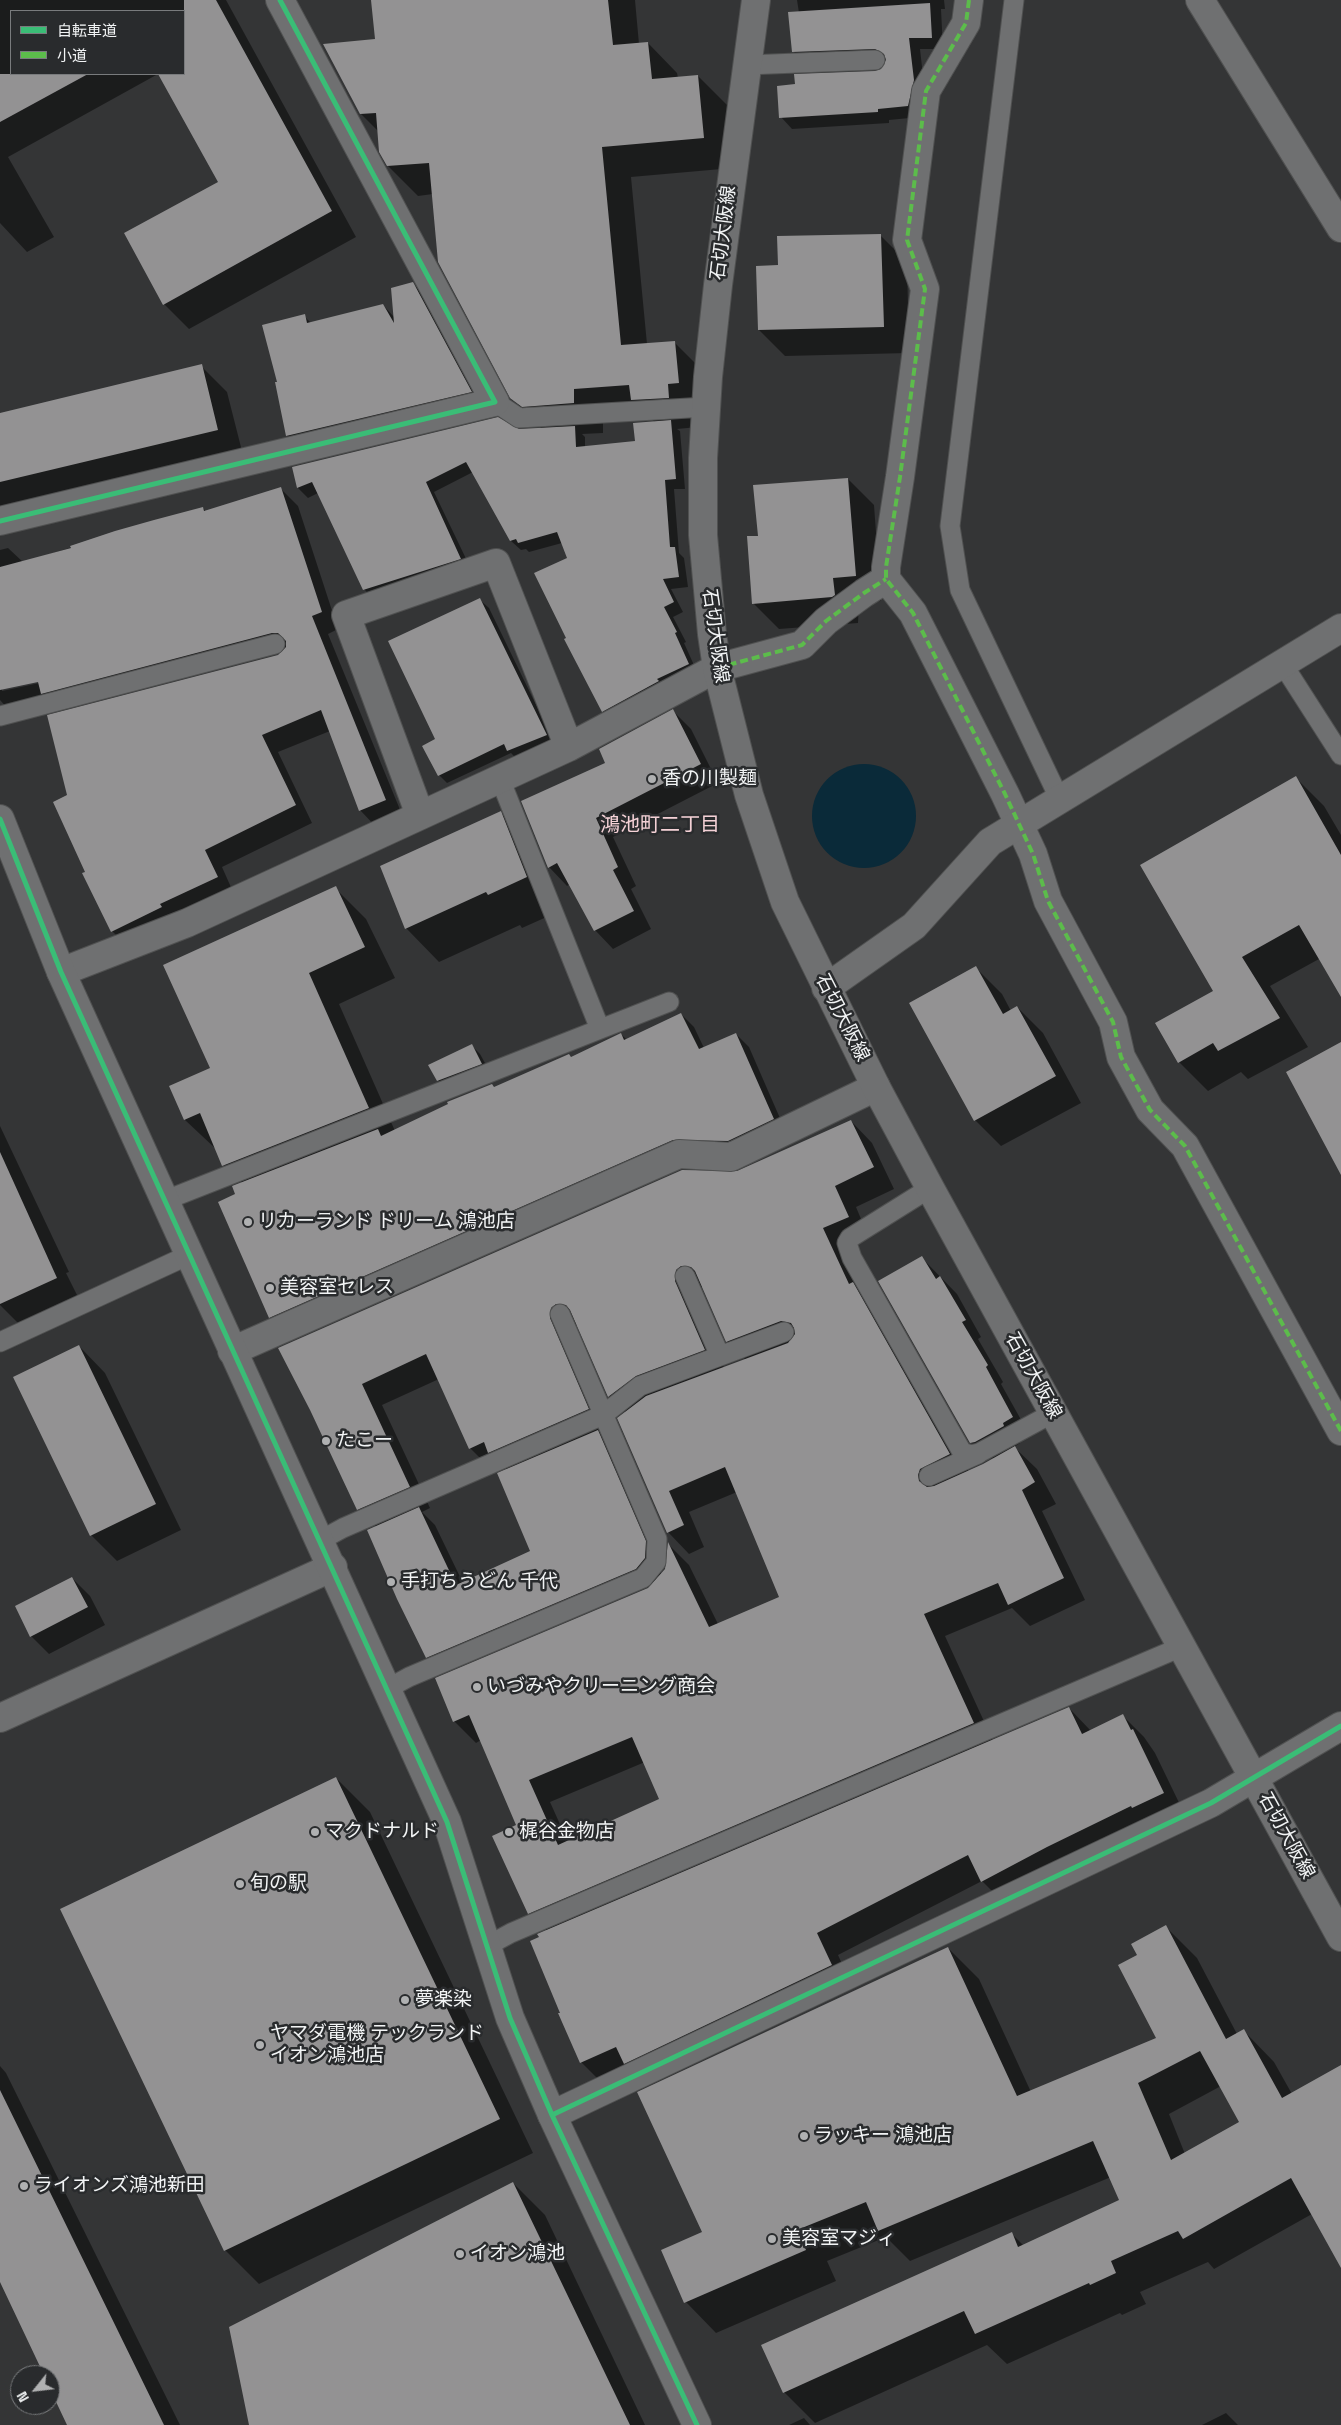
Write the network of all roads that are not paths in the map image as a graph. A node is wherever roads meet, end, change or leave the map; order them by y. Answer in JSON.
{"nodes":[{"id":1,"x":280,"y":0,"type":"edge"},
{"id":2,"x":756,"y":0,"type":"edge"},
{"id":3,"x":969,"y":0,"type":"edge"},
{"id":4,"x":1014,"y":0,"type":"edge"},
{"id":5,"x":1200,"y":0,"type":"edge"},
{"id":6,"x":875,"y":60,"type":"dead end"},
{"id":7,"x":746,"y":65,"type":"junction"},
{"id":8,"x":1341,"y":228,"type":"edge"},
{"id":9,"x":495,"y":402,"type":"junction"},
{"id":10,"x":706,"y":407,"type":"junction"},
{"id":11,"x":0,"y":521,"type":"edge"},
{"id":12,"x":886,"y":579,"type":"junction"},
{"id":13,"x":1341,"y":628,"type":"edge"},
{"id":14,"x":275,"y":644,"type":"dead end"},
{"id":15,"x":1282,"y":663,"type":"junction"},
{"id":16,"x":717,"y":668,"type":"junction"},
{"id":17,"x":0,"y":716,"type":"edge"},
{"id":18,"x":569,"y":747,"type":"junction"},
{"id":19,"x":1341,"y":754,"type":"edge"},
{"id":20,"x":500,"y":779,"type":"junction"},
{"id":21,"x":1060,"y":800,"type":"junction"},
{"id":22,"x":420,"y":815,"type":"junction"},
{"id":23,"x":0,"y":820,"type":"edge"},
{"id":24,"x":1018,"y":824,"type":"junction"},
{"id":25,"x":8,"y":864,"type":"edge"},
{"id":26,"x":61,"y":972,"type":"junction"},
{"id":27,"x":826,"y":988,"type":"junction"},
{"id":28,"x":669,"y":1002,"type":"dead end"},
{"id":29,"x":600,"y":1029,"type":"junction"},
{"id":30,"x":876,"y":1087,"type":"junction"},
{"id":31,"x":930,"y":1188,"type":"junction"},
{"id":32,"x":166,"y":1200,"type":"junction"},
{"id":33,"x":191,"y":1254,"type":"junction"},
{"id":34,"x":685,"y":1276,"type":"dead end"},
{"id":35,"x":560,"y":1314,"type":"dead end"},
{"id":36,"x":784,"y":1332,"type":"dead end"},
{"id":37,"x":0,"y":1342,"type":"edge"},
{"id":38,"x":232,"y":1351,"type":"junction"},
{"id":39,"x":720,"y":1356,"type":"junction"},
{"id":40,"x":1053,"y":1413,"type":"junction"},
{"id":41,"x":603,"y":1415,"type":"junction"},
{"id":42,"x":1341,"y":1430,"type":"edge"},
{"id":43,"x":979,"y":1453,"type":"junction"},
{"id":44,"x":929,"y":1476,"type":"dead end"},
{"id":45,"x":321,"y":1540,"type":"junction"},
{"id":46,"x":332,"y":1567,"type":"junction"},
{"id":47,"x":1181,"y":1647,"type":"junction"},
{"id":48,"x":387,"y":1689,"type":"junction"},
{"id":49,"x":0,"y":1718,"type":"edge"},
{"id":50,"x":1341,"y":1726,"type":"edge"},
{"id":51,"x":1254,"y":1777,"type":"junction"},
{"id":52,"x":1341,"y":1937,"type":"edge"},
{"id":53,"x":487,"y":1946,"type":"junction"},
{"id":54,"x":552,"y":2115,"type":"junction"},
{"id":55,"x":697,"y":2425,"type":"edge"}],
"edges":[{"from":1,"to":9,"type":"street"},
{"from":2,"to":7,"type":"street","name":"石切大阪線"},
{"from":3,"to":12,"type":"street"},
{"from":4,"to":21,"type":"lane"},
{"from":5,"to":8,"type":"street"},
{"from":6,"to":7,"type":"lane"},
{"from":7,"to":10,"type":"street","name":"石切大阪線"},
{"from":9,"to":10,"type":"lane"},
{"from":9,"to":11,"type":"street"},
{"from":10,"to":16,"type":"street","name":"石切大阪線"},
{"from":12,"to":16,"type":"street"},
{"from":12,"to":24,"type":"street"},
{"from":13,"to":15,"type":"street"},
{"from":14,"to":17,"type":"lane"},
{"from":15,"to":19,"type":"lane"},
{"from":15,"to":21,"type":"street"},
{"from":16,"to":18,"type":"street"},
{"from":16,"to":27,"type":"street","name":"石切大阪線"},
{"from":18,"to":20,"type":"street"},
{"from":18,"to":22,"type":"street"},
{"from":20,"to":22,"type":"street"},
{"from":20,"to":29,"type":"lane"},
{"from":21,"to":24,"type":"street"},
{"from":22,"to":26,"type":"street"},
{"from":23,"to":25,"type":"street"},
{"from":24,"to":27,"type":"street"},
{"from":24,"to":42,"type":"street"},
{"from":25,"to":26,"type":"street"},
{"from":26,"to":32,"type":"street"},
{"from":27,"to":30,"type":"street","name":"石切大阪線"},
{"from":28,"to":29,"type":"lane"},
{"from":29,"to":32,"type":"lane"},
{"from":30,"to":31,"type":"street","name":"石切大阪線"},
{"from":30,"to":38,"type":"street"},
{"from":31,"to":40,"type":"street","name":"石切大阪線"},
{"from":31,"to":43,"type":"lane"},
{"from":32,"to":33,"type":"street"},
{"from":33,"to":37,"type":"lane"},
{"from":33,"to":38,"type":"street"},
{"from":34,"to":39,"type":"lane"},
{"from":35,"to":41,"type":"lane"},
{"from":36,"to":39,"type":"lane"},
{"from":38,"to":45,"type":"street"},
{"from":39,"to":41,"type":"lane"},
{"from":40,"to":43,"type":"lane"},
{"from":40,"to":47,"type":"street","name":"石切大阪線"},
{"from":41,"to":45,"type":"lane"},
{"from":41,"to":48,"type":"lane"},
{"from":43,"to":44,"type":"lane"},
{"from":45,"to":46,"type":"street"},
{"from":46,"to":48,"type":"street"},
{"from":46,"to":49,"type":"street"},
{"from":47,"to":51,"type":"street","name":"石切大阪線"},
{"from":47,"to":53,"type":"lane"},
{"from":48,"to":53,"type":"street"},
{"from":50,"to":51,"type":"street"},
{"from":51,"to":52,"type":"street","name":"石切大阪線"},
{"from":51,"to":54,"type":"street"},
{"from":53,"to":54,"type":"street"},
{"from":54,"to":55,"type":"street"}]}
